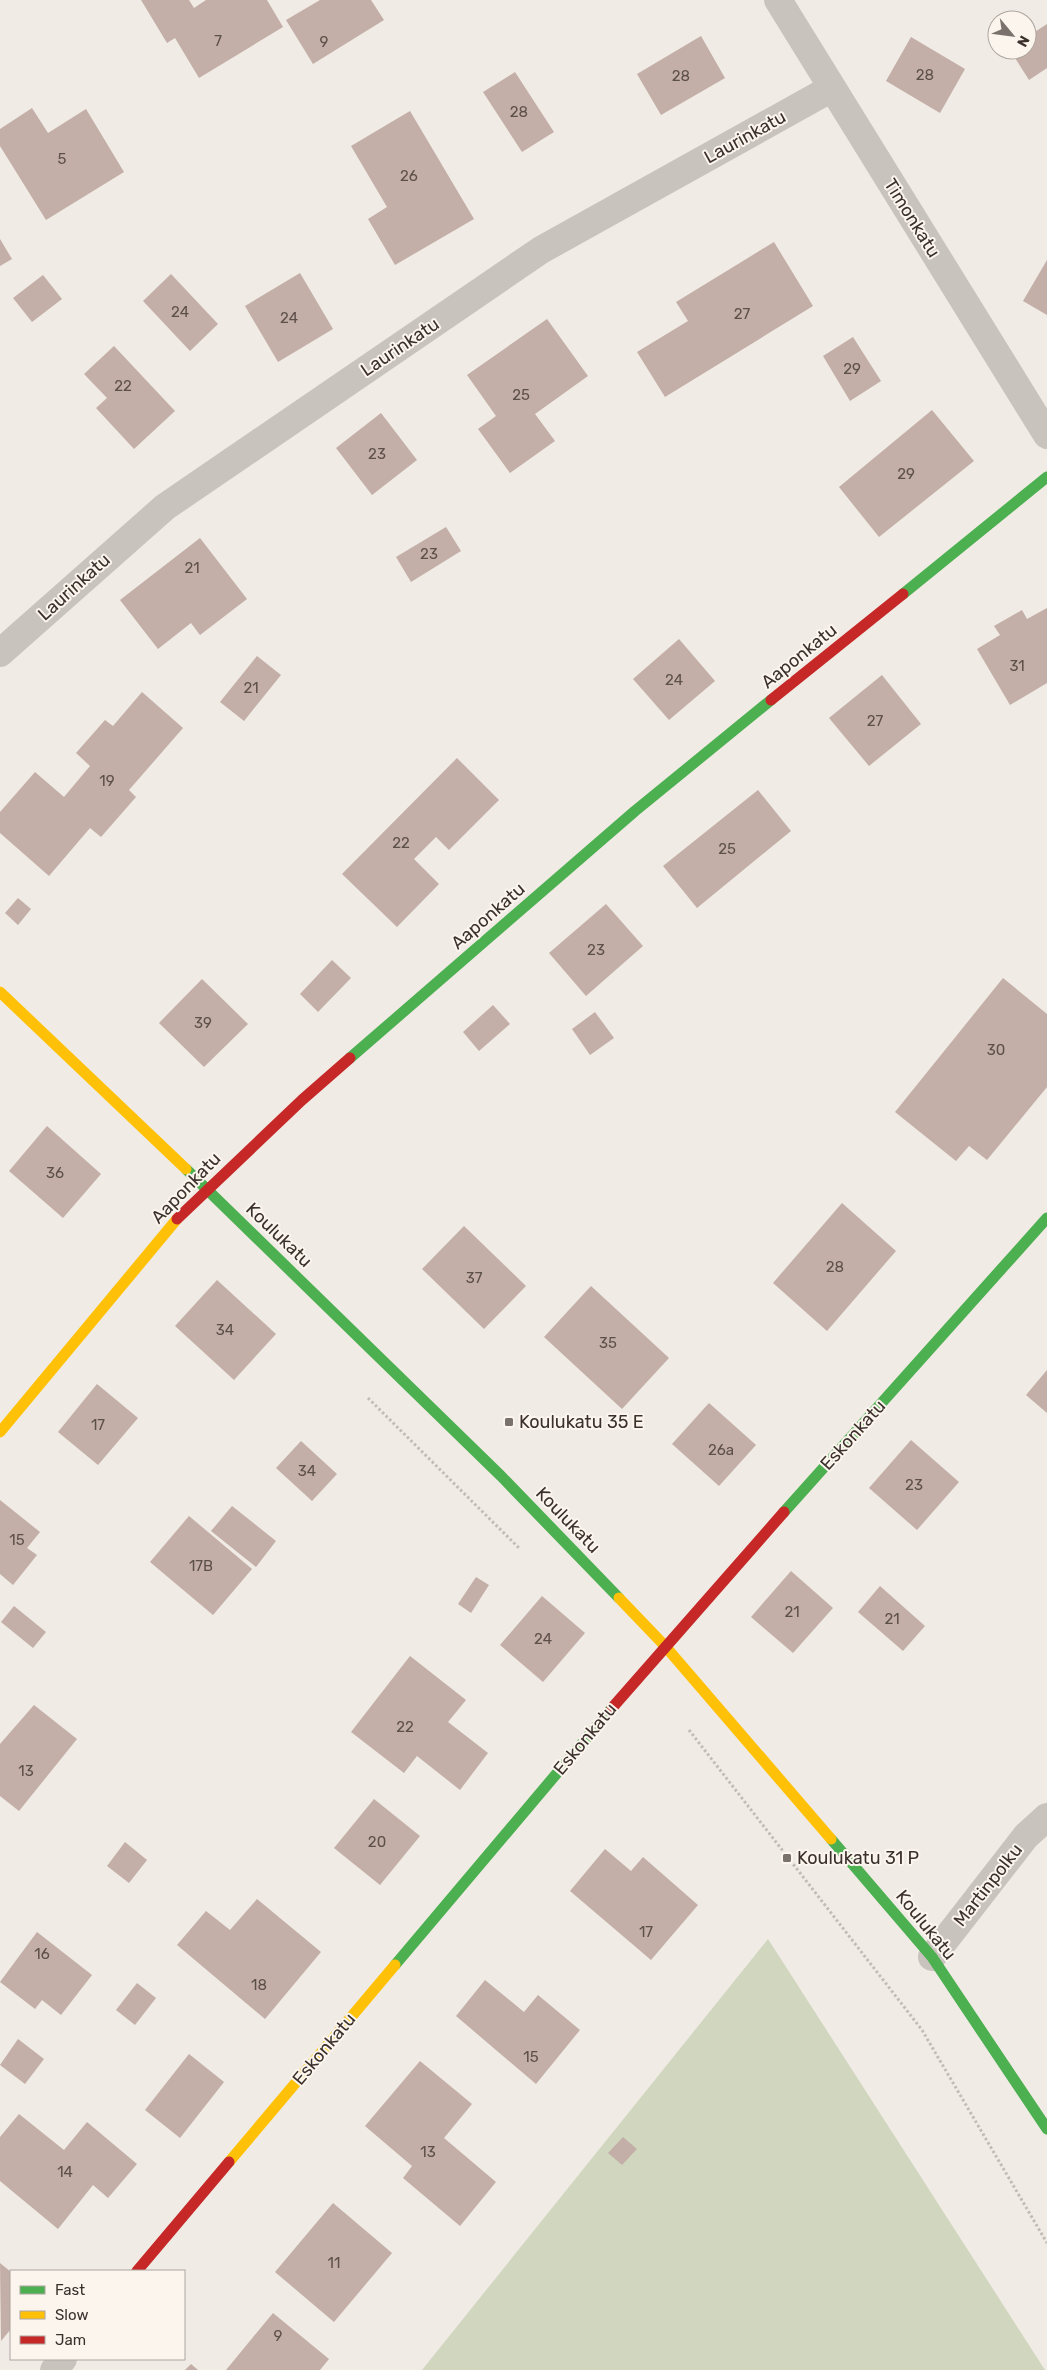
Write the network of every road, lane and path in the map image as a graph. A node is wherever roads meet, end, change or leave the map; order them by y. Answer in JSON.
{"nodes":[{"id":1,"x":778,"y":0,"type":"edge"},
{"id":2,"x":832,"y":88,"type":"junction"},
{"id":3,"x":1047,"y":435,"type":"edge"},
{"id":4,"x":1047,"y":477,"type":"edge"},
{"id":5,"x":0,"y":653,"type":"edge"},
{"id":6,"x":0,"y":992,"type":"edge"},
{"id":7,"x":207,"y":1189,"type":"junction"},
{"id":8,"x":1047,"y":1218,"type":"edge"},
{"id":9,"x":366,"y":1396,"type":"dead end"},
{"id":10,"x":0,"y":1432,"type":"edge"},
{"id":11,"x":522,"y":1551,"type":"dead end"},
{"id":12,"x":665,"y":1646,"type":"junction"},
{"id":13,"x":685,"y":1725,"type":"dead end"},
{"id":14,"x":1047,"y":1816,"type":"edge"},
{"id":15,"x":932,"y":1956,"type":"junction"},
{"id":16,"x":1047,"y":2129,"type":"edge"},
{"id":17,"x":1047,"y":2243,"type":"edge"},
{"id":18,"x":138,"y":2270,"type":"edge"},
{"id":19,"x":62,"y":2360,"type":"edge"},
{"id":20,"x":54,"y":2370,"type":"edge"}],
"edges":[{"from":1,"to":2,"type":"street","name":"Timonkatu"},
{"from":2,"to":3,"type":"street","name":"Timonkatu"},
{"from":2,"to":5,"type":"street","name":"Laurinkatu"},
{"from":4,"to":7,"type":"street","name":"Aaponkatu"},
{"from":6,"to":7,"type":"street","name":"Koulukatu"},
{"from":7,"to":10,"type":"street","name":"Aaponkatu"},
{"from":7,"to":12,"type":"street","name":"Koulukatu"},
{"from":8,"to":12,"type":"street","name":"Eskonkatu"},
{"from":9,"to":11,"type":"path"},
{"from":12,"to":15,"type":"street","name":"Koulukatu"},
{"from":12,"to":18,"type":"street","name":"Eskonkatu"},
{"from":13,"to":17,"type":"path"},
{"from":14,"to":15,"type":"street","name":"Martinpolku"},
{"from":15,"to":16,"type":"street","name":"Koulukatu"},
{"from":19,"to":20,"type":"street"}]}
